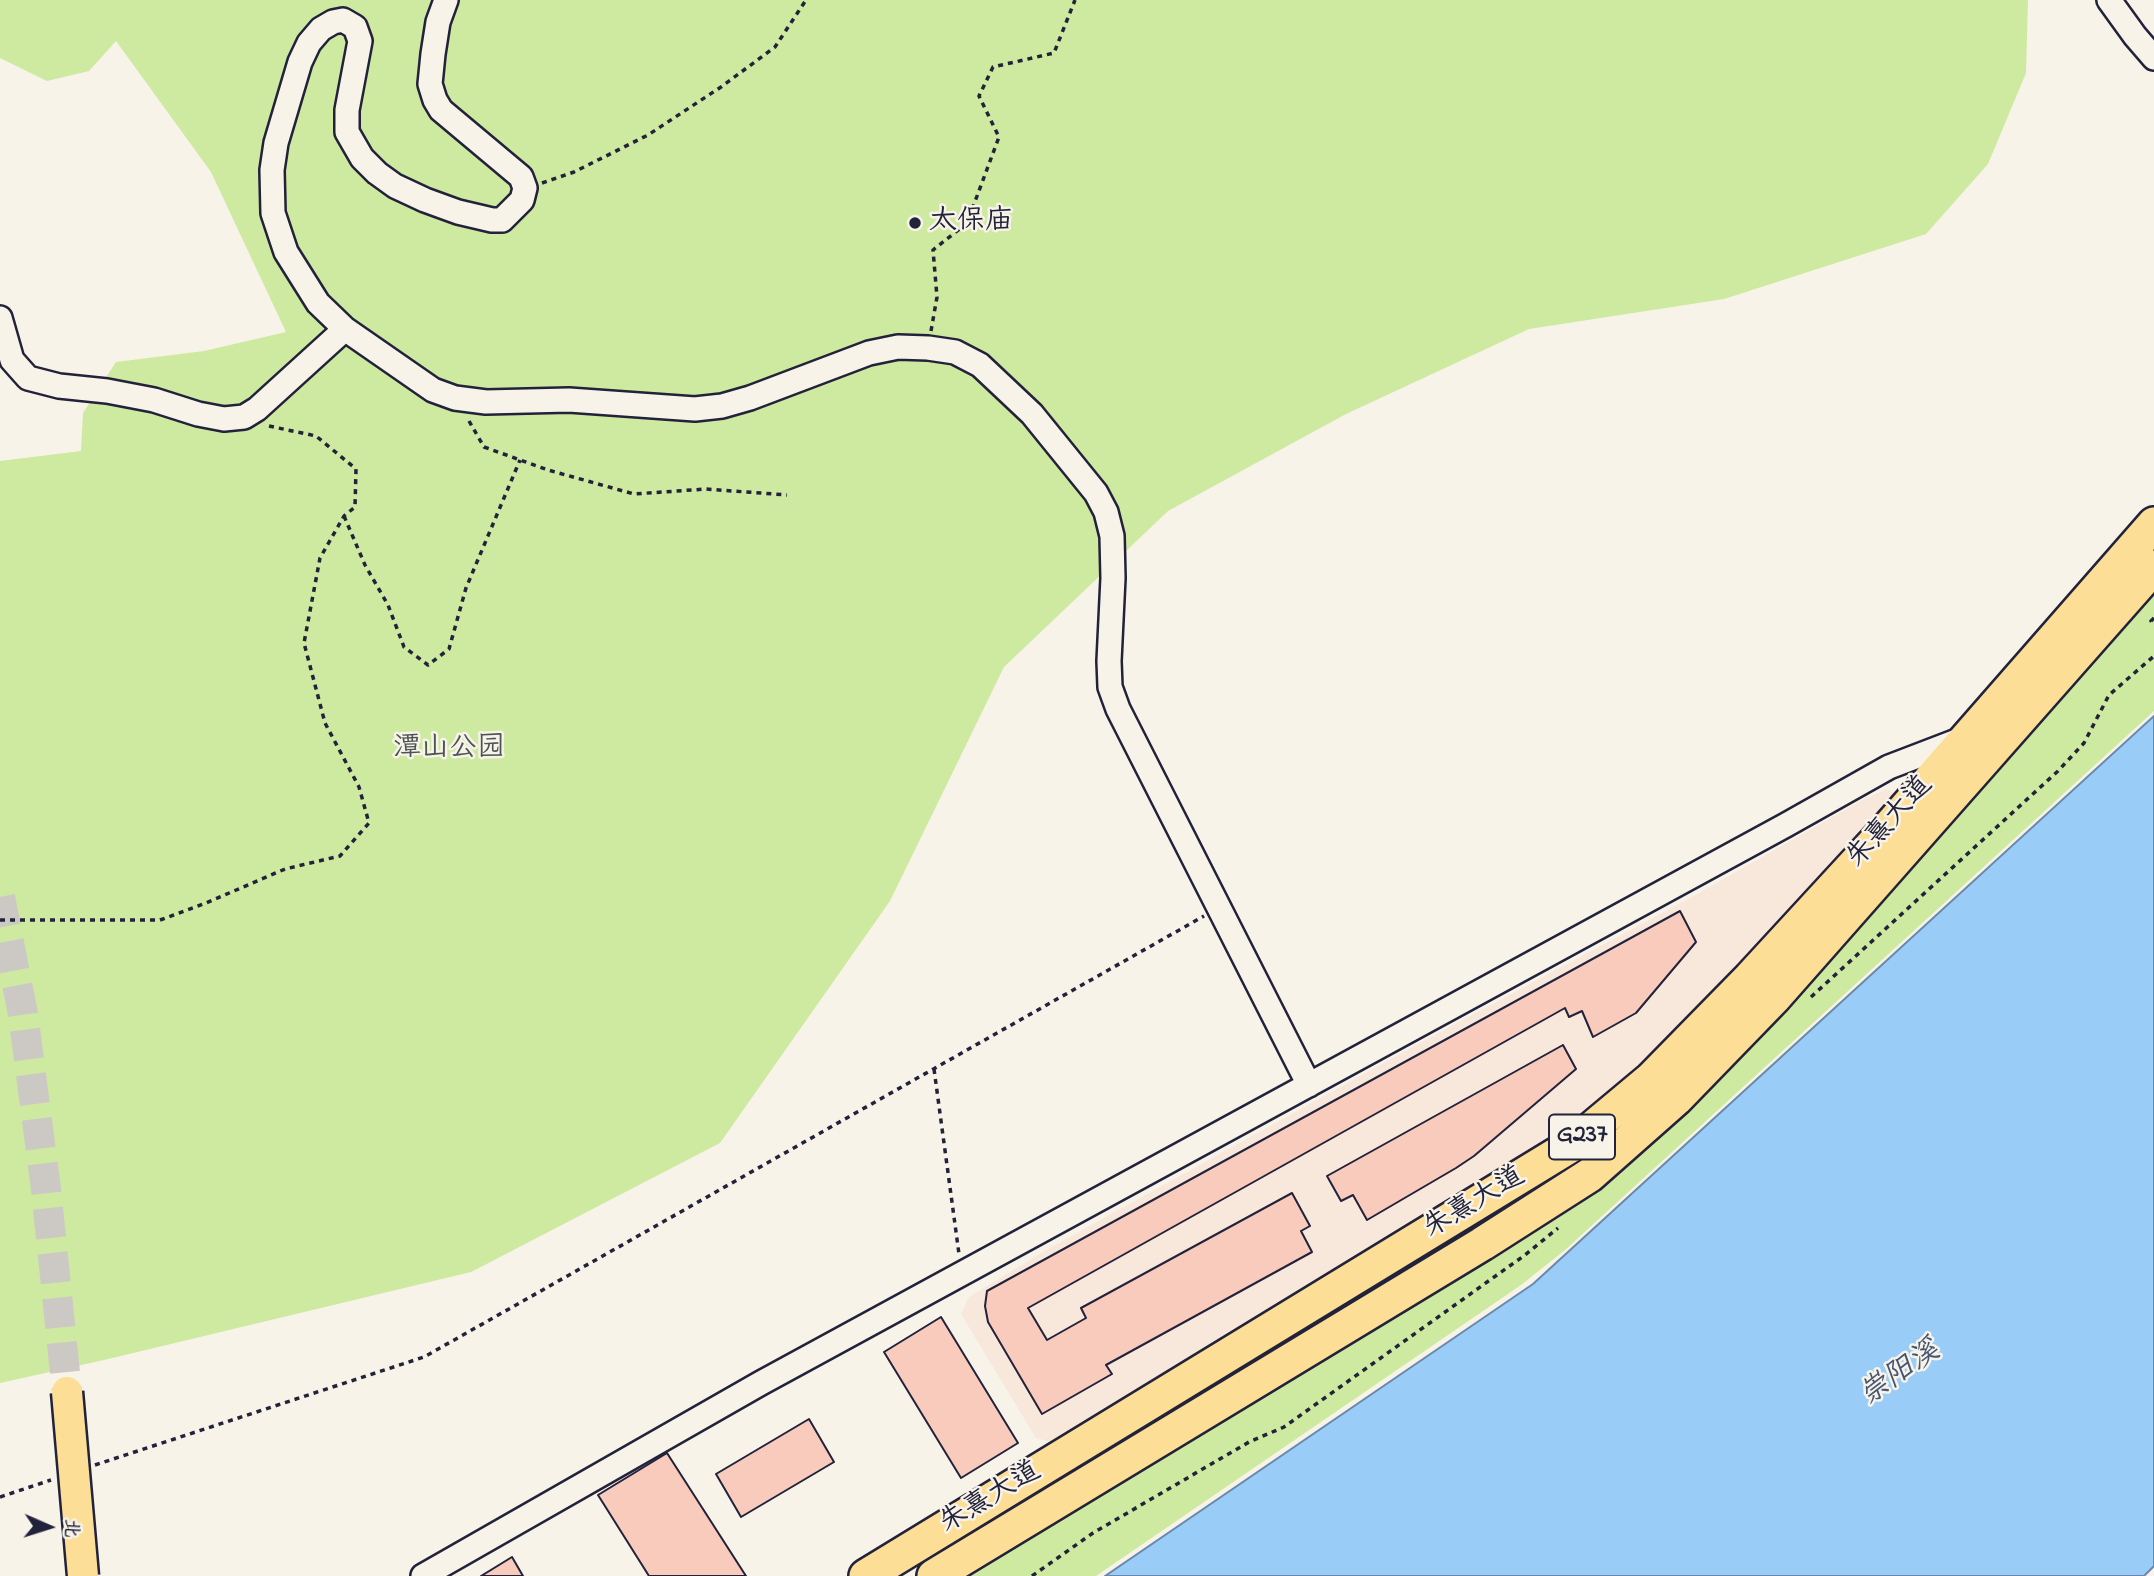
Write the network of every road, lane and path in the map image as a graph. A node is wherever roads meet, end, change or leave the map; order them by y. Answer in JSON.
{"nodes":[{"id":1,"x":446,"y":0,"type":"edge"},
{"id":2,"x":806,"y":0,"type":"edge"},
{"id":3,"x":1075,"y":0,"type":"edge"},
{"id":4,"x":2109,"y":0,"type":"edge"},
{"id":5,"x":2154,"y":58,"type":"edge"},
{"id":6,"x":525,"y":188,"type":"junction"},
{"id":7,"x":0,"y":318,"type":"edge"},
{"id":8,"x":345,"y":329,"type":"junction"},
{"id":9,"x":928,"y":348,"type":"junction"},
{"id":10,"x":455,"y":398,"type":"junction"},
{"id":11,"x":244,"y":417,"type":"junction"},
{"id":12,"x":520,"y":460,"type":"junction"},
{"id":13,"x":787,"y":495,"type":"dead end"},
{"id":14,"x":344,"y":516,"type":"junction"},
{"id":15,"x":2154,"y":524,"type":"edge"},
{"id":16,"x":2154,"y":567,"type":"edge"},
{"id":17,"x":2154,"y":618,"type":"edge"},
{"id":18,"x":2154,"y":624,"type":"edge"},
{"id":19,"x":2034,"y":704,"type":"junction"},
{"id":20,"x":1967,"y":737,"type":"junction"},
{"id":21,"x":1219,"y":908,"type":"junction"},
{"id":22,"x":0,"y":920,"type":"edge"},
{"id":23,"x":934,"y":1069,"type":"junction"},
{"id":24,"x":1309,"y":1085,"type":"junction"},
{"id":25,"x":962,"y":1273,"type":"junction"},
{"id":26,"x":67,"y":1392,"type":"tunnel mouth"},
{"id":27,"x":93,"y":1466,"type":"dead end"},
{"id":28,"x":53,"y":1479,"type":"dead end"},
{"id":29,"x":0,"y":1497,"type":"edge"},
{"id":30,"x":83,"y":1576,"type":"edge"},
{"id":31,"x":423,"y":1576,"type":"edge"},
{"id":32,"x":866,"y":1576,"type":"edge"},
{"id":33,"x":934,"y":1576,"type":"edge"}],
"edges":[{"from":1,"to":6,"type":"street"},
{"from":2,"to":6,"type":"path"},
{"from":3,"to":9,"type":"path"},
{"from":4,"to":5,"type":"street"},
{"from":6,"to":8,"type":"street"},
{"from":7,"to":11,"type":"street"},
{"from":8,"to":10,"type":"street"},
{"from":8,"to":11,"type":"street"},
{"from":9,"to":10,"type":"street"},
{"from":9,"to":21,"type":"street"},
{"from":10,"to":12,"type":"path"},
{"from":11,"to":14,"type":"path"},
{"from":12,"to":13,"type":"path"},
{"from":12,"to":14,"type":"path"},
{"from":14,"to":22,"type":"path"},
{"from":15,"to":20,"type":"highway","name":"朱熹大道","number":"G237"},
{"from":16,"to":19,"type":"highway","name":"朱熹大道","number":"G237"},
{"from":17,"to":18,"type":"path"},
{"from":19,"to":20,"type":"street"},
{"from":19,"to":33,"type":"highway","name":"朱熹大道","number":"G237"},
{"from":20,"to":24,"type":"street"},
{"from":20,"to":32,"type":"highway","name":"朱熹大道","number":"G237"},
{"from":21,"to":23,"type":"path"},
{"from":21,"to":24,"type":"street"},
{"from":23,"to":25,"type":"path"},
{"from":23,"to":27,"type":"path"},
{"from":24,"to":25,"type":"street"},
{"from":25,"to":31,"type":"street"},
{"from":26,"to":30,"type":"main road","bridge":true},
{"from":28,"to":29,"type":"path"}]}
